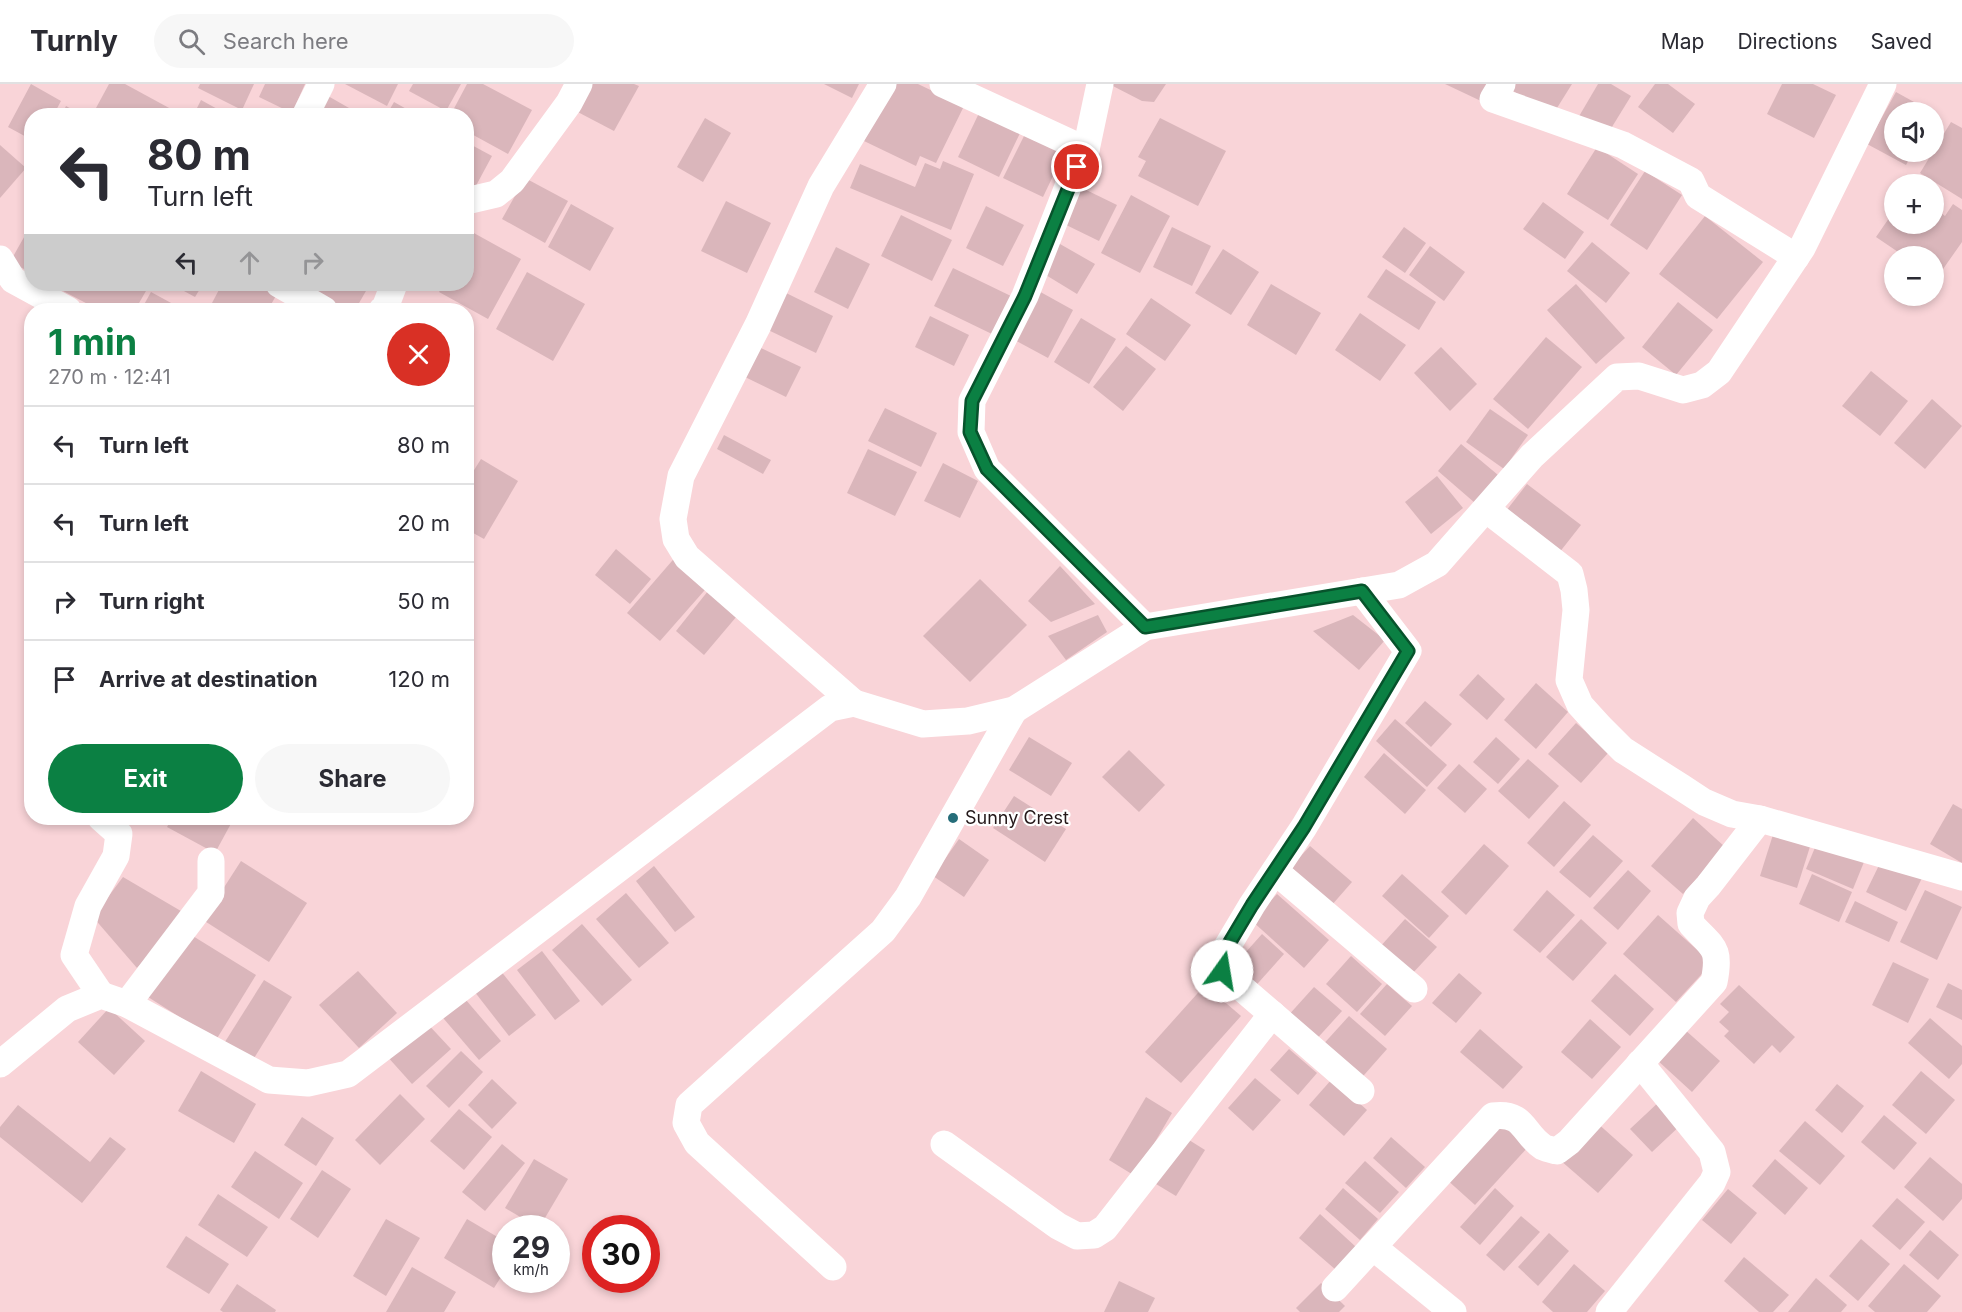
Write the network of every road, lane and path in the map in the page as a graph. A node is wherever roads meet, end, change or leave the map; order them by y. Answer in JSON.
{"nodes":[{"id":1,"x":321,"y":84,"type":"edge"},
{"id":2,"x":579,"y":84,"type":"edge"},
{"id":3,"x":883,"y":84,"type":"edge"},
{"id":4,"x":943,"y":84,"type":"edge"},
{"id":5,"x":1100,"y":84,"type":"edge"},
{"id":6,"x":1502,"y":84,"type":"edge"},
{"id":7,"x":1883,"y":84,"type":"edge"},
{"id":8,"x":309,"y":108,"type":"edge"},
{"id":9,"x":1086,"y":150,"type":"junction"},
{"id":10,"x":474,"y":199,"type":"edge"},
{"id":11,"x":1796,"y":257,"type":"junction"},
{"id":12,"x":0,"y":259,"type":"edge"},
{"id":13,"x":24,"y":286,"type":"edge"},
{"id":14,"x":33,"y":291,"type":"edge"},
{"id":15,"x":291,"y":291,"type":"edge"},
{"id":16,"x":55,"y":303,"type":"edge"},
{"id":17,"x":312,"y":303,"type":"edge"},
{"id":18,"x":1486,"y":509,"type":"junction"},
{"id":19,"x":1362,"y":591,"type":"junction"},
{"id":20,"x":1145,"y":627,"type":"junction"},
{"id":21,"x":854,"y":703,"type":"junction"},
{"id":22,"x":1014,"y":710,"type":"junction"},
{"id":23,"x":1760,"y":819,"type":"junction"},
{"id":24,"x":109,"y":825,"type":"edge"},
{"id":25,"x":211,"y":861,"type":"dead end"},
{"id":26,"x":1275,"y":871,"type":"junction"},
{"id":27,"x":1962,"y":877,"type":"edge"},
{"id":28,"x":1414,"y":989,"type":"dead end"},
{"id":29,"x":101,"y":995,"type":"junction"},
{"id":30,"x":127,"y":1004,"type":"junction"},
{"id":31,"x":1272,"y":1014,"type":"junction"},
{"id":32,"x":1640,"y":1063,"type":"junction"},
{"id":33,"x":0,"y":1064,"type":"edge"},
{"id":34,"x":1361,"y":1091,"type":"dead end"},
{"id":35,"x":944,"y":1144,"type":"dead end"},
{"id":36,"x":1373,"y":1247,"type":"junction"},
{"id":37,"x":833,"y":1267,"type":"dead end"},
{"id":38,"x":1335,"y":1288,"type":"dead end"},
{"id":39,"x":1453,"y":1312,"type":"edge"},
{"id":40,"x":1609,"y":1312,"type":"edge"}],
"edges":[{"from":1,"to":8,"type":"street"},
{"from":2,"to":10,"type":"street"},
{"from":3,"to":21,"type":"street"},
{"from":4,"to":9,"type":"street"},
{"from":5,"to":9,"type":"street"},
{"from":6,"to":11,"type":"street"},
{"from":7,"to":11,"type":"street"},
{"from":9,"to":20,"type":"street"},
{"from":11,"to":18,"type":"street"},
{"from":12,"to":13,"type":"street"},
{"from":14,"to":16,"type":"street"},
{"from":15,"to":17,"type":"street"},
{"from":18,"to":19,"type":"street"},
{"from":18,"to":23,"type":"street"},
{"from":19,"to":20,"type":"street"},
{"from":19,"to":26,"type":"street"},
{"from":20,"to":22,"type":"street"},
{"from":21,"to":22,"type":"street"},
{"from":21,"to":30,"type":"street"},
{"from":22,"to":37,"type":"street"},
{"from":23,"to":27,"type":"street"},
{"from":23,"to":32,"type":"street"},
{"from":24,"to":29,"type":"street"},
{"from":25,"to":30,"type":"street"},
{"from":26,"to":28,"type":"street"},
{"from":26,"to":31,"type":"street"},
{"from":29,"to":30,"type":"street"},
{"from":29,"to":33,"type":"street"},
{"from":31,"to":34,"type":"street"},
{"from":31,"to":35,"type":"street"},
{"from":32,"to":36,"type":"street"},
{"from":32,"to":40,"type":"street"},
{"from":36,"to":38,"type":"street"},
{"from":36,"to":39,"type":"street"}]}
